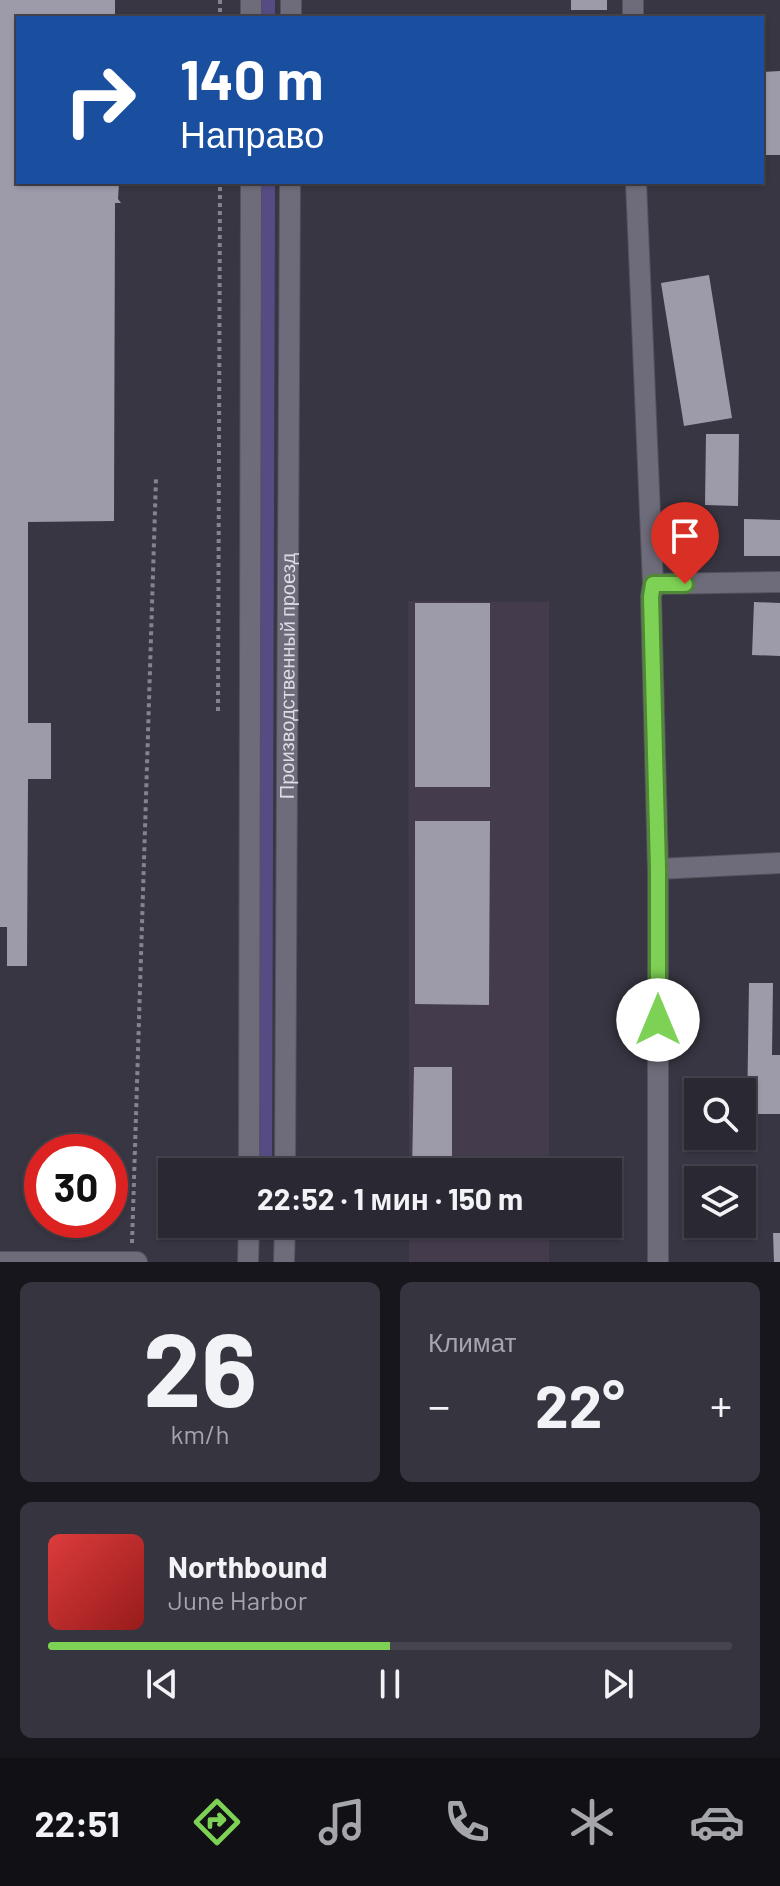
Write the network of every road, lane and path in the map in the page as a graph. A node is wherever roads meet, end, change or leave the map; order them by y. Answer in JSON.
{"nodes":[{"id":1,"x":220,"y":184,"type":"edge"},
{"id":2,"x":251,"y":184,"type":"edge"},
{"id":3,"x":290,"y":184,"type":"edge"},
{"id":4,"x":636,"y":184,"type":"edge"},
{"id":5,"x":156,"y":478,"type":"dead end"},
{"id":6,"x":780,"y":582,"type":"edge"},
{"id":7,"x":653,"y":584,"type":"junction"},
{"id":8,"x":218,"y":711,"type":"dead end"},
{"id":9,"x":780,"y":863,"type":"edge"},
{"id":10,"x":658,"y":869,"type":"junction"},
{"id":11,"x":249,"y":1158,"type":"edge"},
{"id":12,"x":285,"y":1158,"type":"edge"},
{"id":13,"x":249,"y":1238,"type":"edge"},
{"id":14,"x":285,"y":1238,"type":"edge"},
{"id":15,"x":0,"y":1248,"type":"edge"},
{"id":16,"x":0,"y":1262,"type":"edge"},
{"id":17,"x":26,"y":1262,"type":"edge"},
{"id":18,"x":134,"y":1262,"type":"edge"},
{"id":19,"x":248,"y":1262,"type":"edge"},
{"id":20,"x":284,"y":1262,"type":"edge"},
{"id":21,"x":658,"y":1262,"type":"edge"}],
"edges":[{"from":1,"to":8,"type":"path"},
{"from":2,"to":11,"type":"street","name":"Производственный проезд"},
{"from":3,"to":12,"type":"street","name":"Производственный проезд"},
{"from":4,"to":7,"type":"street"},
{"from":5,"to":18,"type":"path"},
{"from":6,"to":7,"type":"street"},
{"from":7,"to":10,"type":"street"},
{"from":9,"to":10,"type":"street"},
{"from":10,"to":21,"type":"street"},
{"from":13,"to":19,"type":"street"},
{"from":14,"to":20,"type":"street"},
{"from":15,"to":17,"type":"street"},
{"from":16,"to":17,"type":"street"},
{"from":17,"to":18,"type":"street"}]}
